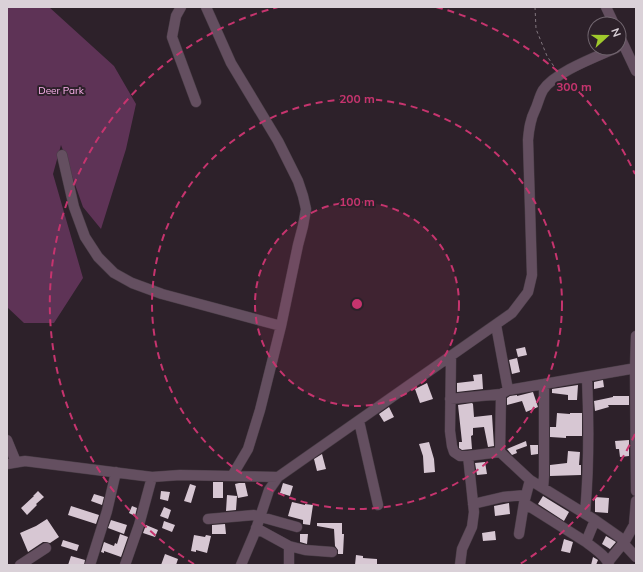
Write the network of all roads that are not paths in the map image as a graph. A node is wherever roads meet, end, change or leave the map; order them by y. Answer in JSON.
{"nodes":[{"id":1,"x":181,"y":7,"type":"edge"},
{"id":2,"x":206,"y":7,"type":"edge"},
{"id":3,"x":632,"y":54,"type":"edge"},
{"id":4,"x":597,"y":56,"type":"edge"},
{"id":5,"x":636,"y":71,"type":"edge"},
{"id":6,"x":196,"y":102,"type":"dead end"},
{"id":7,"x":62,"y":155,"type":"dead end"},
{"id":8,"x":496,"y":325,"type":"junction"},
{"id":9,"x":281,"y":326,"type":"junction"},
{"id":10,"x":636,"y":336,"type":"edge"},
{"id":11,"x":451,"y":357,"type":"junction"},
{"id":12,"x":636,"y":368,"type":"edge"},
{"id":13,"x":587,"y":376,"type":"junction"},
{"id":14,"x":544,"y":384,"type":"junction"},
{"id":15,"x":504,"y":392,"type":"junction"},
{"id":16,"x":450,"y":399,"type":"junction"},
{"id":17,"x":359,"y":421,"type":"junction"},
{"id":18,"x":7,"y":440,"type":"edge"},
{"id":19,"x":500,"y":452,"type":"junction"},
{"id":20,"x":468,"y":456,"type":"junction"},
{"id":21,"x":11,"y":463,"type":"edge"},
{"id":22,"x":116,"y":472,"type":"junction"},
{"id":23,"x":232,"y":476,"type":"junction"},
{"id":24,"x":152,"y":477,"type":"junction"},
{"id":25,"x":278,"y":477,"type":"junction"},
{"id":26,"x":530,"y":480,"type":"junction"},
{"id":27,"x":543,"y":488,"type":"junction"},
{"id":28,"x":636,"y":491,"type":"edge"},
{"id":29,"x":525,"y":499,"type":"junction"},
{"id":30,"x":636,"y":501,"type":"edge"},
{"id":31,"x":473,"y":504,"type":"junction"},
{"id":32,"x":378,"y":505,"type":"dead end"},
{"id":33,"x":585,"y":514,"type":"junction"},
{"id":34,"x":260,"y":516,"type":"junction"},
{"id":35,"x":208,"y":519,"type":"dead end"},
{"id":36,"x":595,"y":520,"type":"junction"},
{"id":37,"x":297,"y":527,"type":"dead end"},
{"id":38,"x":256,"y":528,"type":"junction"},
{"id":39,"x":519,"y":534,"type":"dead end"},
{"id":40,"x":586,"y":542,"type":"junction"},
{"id":41,"x":624,"y":542,"type":"junction"},
{"id":42,"x":289,"y":546,"type":"junction"},
{"id":43,"x":46,"y":548,"type":"dead end"},
{"id":44,"x":332,"y":552,"type":"dead end"},
{"id":45,"x":636,"y":557,"type":"edge"},
{"id":46,"x":608,"y":563,"type":"edge"},
{"id":47,"x":20,"y":565,"type":"edge"},
{"id":48,"x":90,"y":565,"type":"edge"},
{"id":49,"x":125,"y":565,"type":"edge"},
{"id":50,"x":241,"y":565,"type":"edge"},
{"id":51,"x":289,"y":565,"type":"edge"},
{"id":52,"x":460,"y":565,"type":"edge"}],
"edges":[{"from":1,"to":6,"type":"street"},
{"from":2,"to":9,"type":"street"},
{"from":3,"to":5,"type":"street"},
{"from":4,"to":8,"type":"street"},
{"from":7,"to":9,"type":"street"},
{"from":8,"to":11,"type":"street"},
{"from":8,"to":15,"type":"street"},
{"from":9,"to":23,"type":"street"},
{"from":10,"to":12,"type":"street"},
{"from":11,"to":16,"type":"street"},
{"from":11,"to":17,"type":"street"},
{"from":12,"to":13,"type":"street"},
{"from":12,"to":28,"type":"street"},
{"from":13,"to":14,"type":"street"},
{"from":13,"to":33,"type":"street"},
{"from":14,"to":15,"type":"street"},
{"from":14,"to":27,"type":"street"},
{"from":15,"to":16,"type":"street"},
{"from":15,"to":19,"type":"street"},
{"from":16,"to":20,"type":"street"},
{"from":17,"to":25,"type":"street"},
{"from":17,"to":32,"type":"street"},
{"from":18,"to":21,"type":"street"},
{"from":19,"to":20,"type":"street"},
{"from":19,"to":26,"type":"street"},
{"from":20,"to":31,"type":"street"},
{"from":21,"to":22,"type":"street"},
{"from":22,"to":24,"type":"street"},
{"from":22,"to":48,"type":"street"},
{"from":23,"to":24,"type":"street"},
{"from":23,"to":25,"type":"street"},
{"from":24,"to":49,"type":"street"},
{"from":25,"to":34,"type":"street"},
{"from":26,"to":27,"type":"street"},
{"from":26,"to":29,"type":"street"},
{"from":27,"to":33,"type":"street"},
{"from":29,"to":31,"type":"street"},
{"from":29,"to":39,"type":"street"},
{"from":29,"to":40,"type":"street"},
{"from":30,"to":41,"type":"street"},
{"from":31,"to":52,"type":"street"},
{"from":33,"to":36,"type":"street"},
{"from":34,"to":35,"type":"street"},
{"from":34,"to":37,"type":"street"},
{"from":34,"to":38,"type":"street"},
{"from":36,"to":40,"type":"street"},
{"from":36,"to":41,"type":"street"},
{"from":38,"to":42,"type":"street"},
{"from":38,"to":50,"type":"street"},
{"from":40,"to":46,"type":"street"},
{"from":41,"to":45,"type":"street"},
{"from":41,"to":46,"type":"street"},
{"from":42,"to":44,"type":"street"},
{"from":42,"to":51,"type":"street"},
{"from":43,"to":47,"type":"street"}]}
